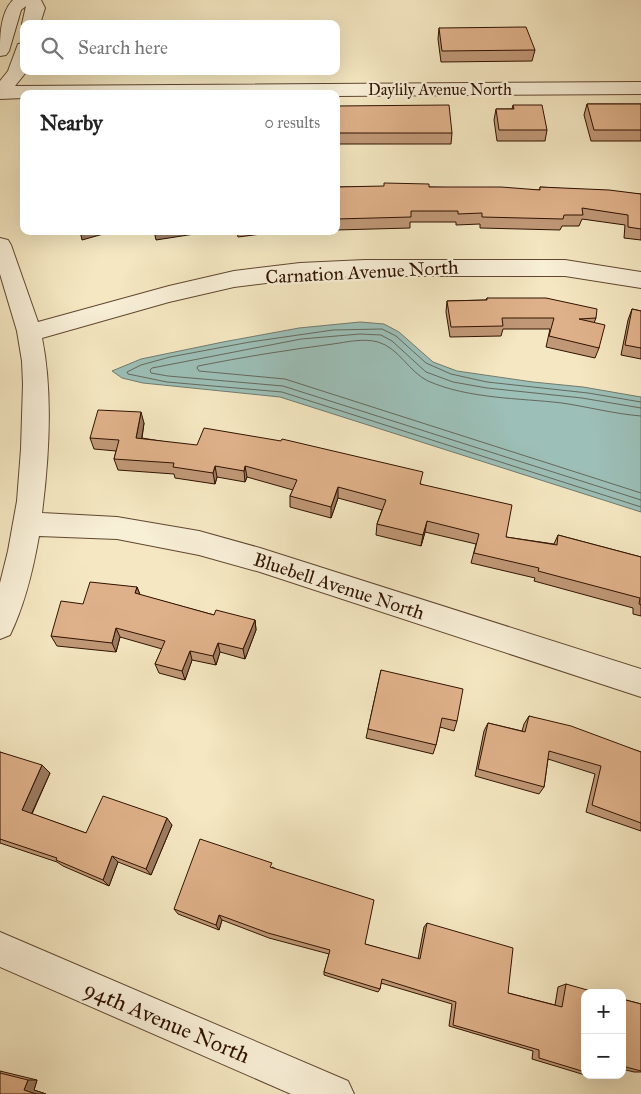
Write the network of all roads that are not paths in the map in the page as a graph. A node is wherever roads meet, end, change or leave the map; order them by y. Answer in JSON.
{"nodes":[{"id":1,"x":24,"y":0,"type":"edge"},
{"id":2,"x":32,"y":0,"type":"edge"},
{"id":3,"x":32,"y":20,"type":"edge"},
{"id":4,"x":0,"y":51,"type":"edge"},
{"id":5,"x":20,"y":62,"type":"edge"},
{"id":6,"x":641,"y":88,"type":"edge"},
{"id":7,"x":320,"y":90,"type":"edge"},
{"id":8,"x":0,"y":92,"type":"edge"},
{"id":9,"x":20,"y":92,"type":"edge"},
{"id":10,"x":0,"y":245,"type":"edge"},
{"id":11,"x":641,"y":280,"type":"edge"},
{"id":12,"x":29,"y":333,"type":"junction"},
{"id":13,"x":29,"y":524,"type":"junction"},
{"id":14,"x":0,"y":626,"type":"edge"},
{"id":15,"x":641,"y":683,"type":"edge"},
{"id":16,"x":0,"y":949,"type":"edge"},
{"id":17,"x":335,"y":1094,"type":"edge"}],
"edges":[{"from":1,"to":4,"type":"street"},
{"from":2,"to":3,"type":"street"},
{"from":5,"to":8,"type":"street"},
{"from":6,"to":7,"type":"street","name":"Daylily Avenue North"},
{"from":8,"to":9,"type":"street","name":"Daylily Avenue North"},
{"from":10,"to":12,"type":"street"},
{"from":11,"to":12,"type":"street","name":"Carnation Avenue North"},
{"from":12,"to":13,"type":"street"},
{"from":13,"to":14,"type":"street"},
{"from":13,"to":15,"type":"street","name":"Bluebell Avenue North"},
{"from":16,"to":17,"type":"street","name":"94th Avenue North"}]}
